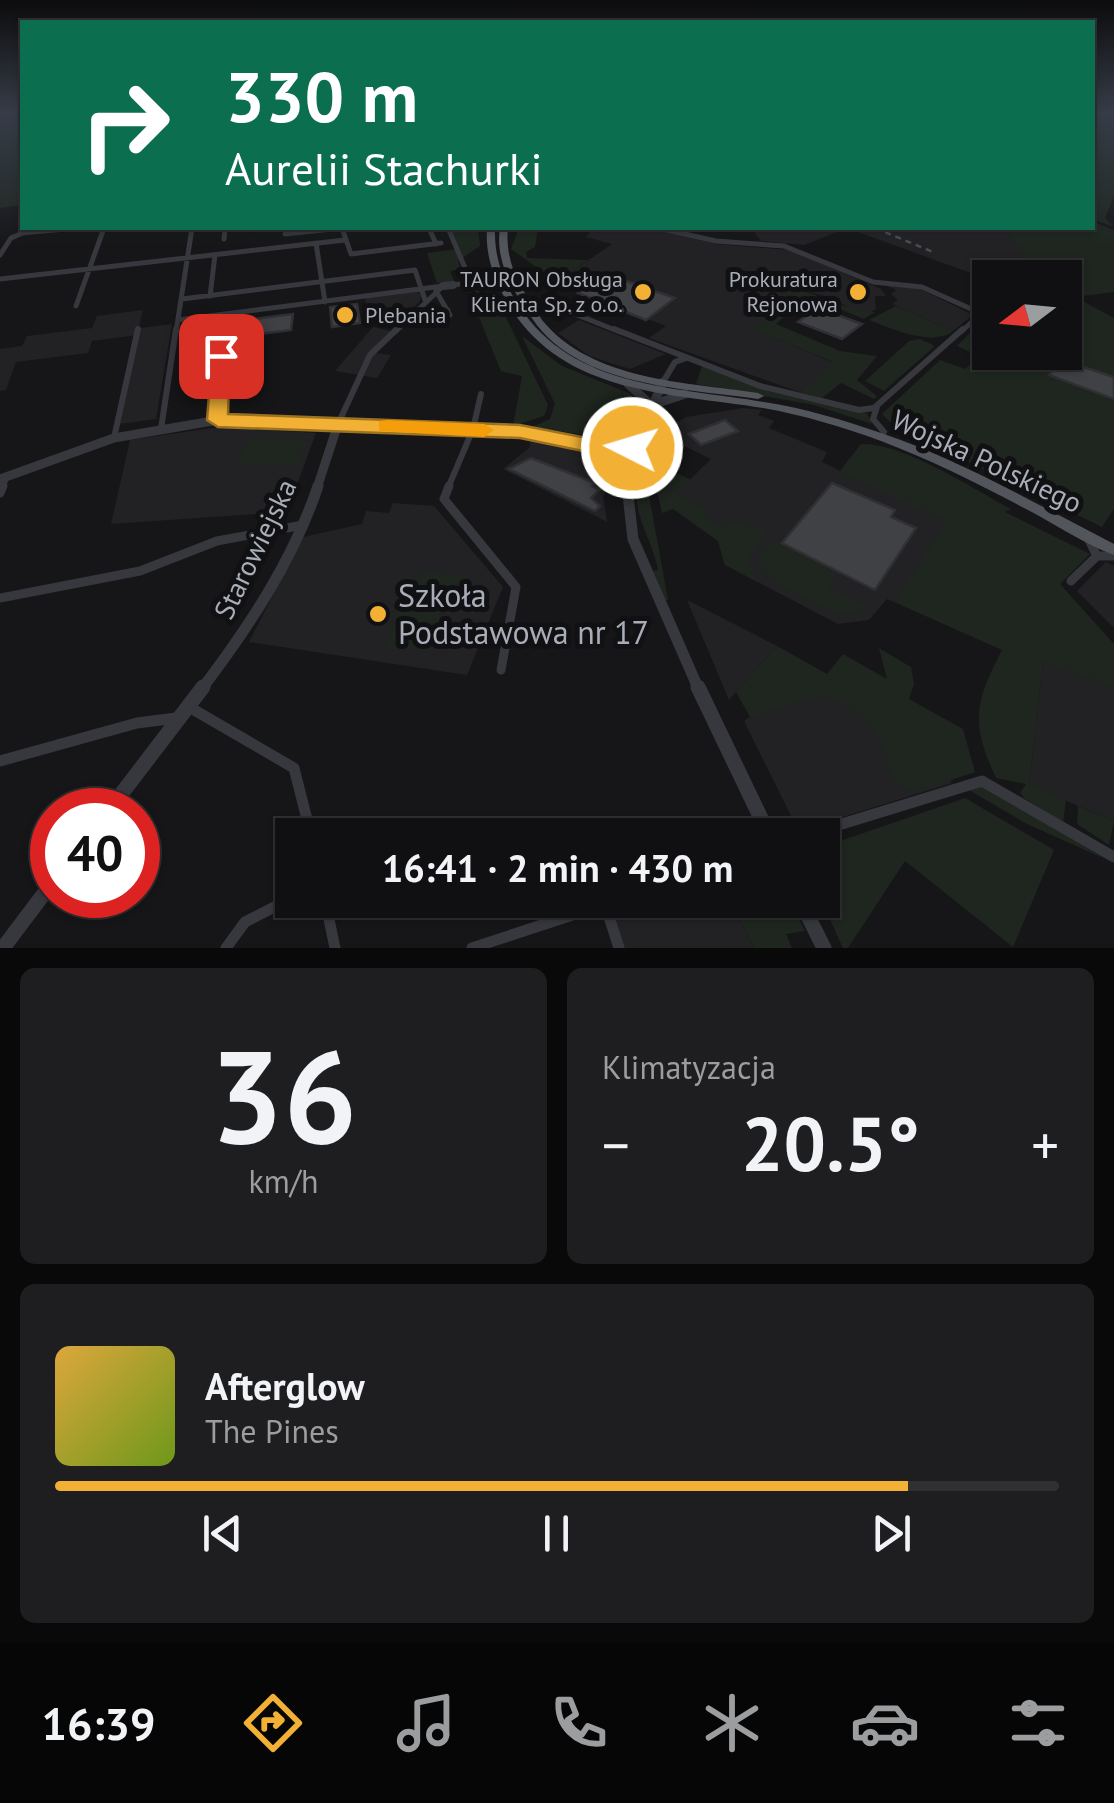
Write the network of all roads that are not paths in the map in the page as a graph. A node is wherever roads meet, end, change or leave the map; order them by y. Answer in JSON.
{"nodes":[{"id":1,"x":35,"y":230,"type":"edge"},
{"id":2,"x":58,"y":230,"type":"edge"},
{"id":3,"x":103,"y":230,"type":"edge"},
{"id":4,"x":192,"y":230,"type":"edge"},
{"id":5,"x":225,"y":230,"type":"edge"},
{"id":6,"x":342,"y":230,"type":"edge"},
{"id":7,"x":431,"y":230,"type":"edge"},
{"id":8,"x":447,"y":230,"type":"edge"},
{"id":9,"x":492,"y":230,"type":"edge"},
{"id":10,"x":504,"y":230,"type":"edge"},
{"id":11,"x":666,"y":230,"type":"edge"},
{"id":12,"x":285,"y":231,"type":"edge"},
{"id":13,"x":20,"y":234,"type":"junction"},
{"id":14,"x":224,"y":239,"type":"dead end"},
{"id":15,"x":345,"y":240,"type":"junction"},
{"id":16,"x":444,"y":243,"type":"junction"},
{"id":17,"x":316,"y":244,"type":"junction"},
{"id":18,"x":286,"y":247,"type":"junction"},
{"id":19,"x":0,"y":255,"type":"edge"},
{"id":20,"x":214,"y":255,"type":"junction"},
{"id":21,"x":188,"y":258,"type":"junction"},
{"id":22,"x":90,"y":269,"type":"junction"},
{"id":23,"x":500,"y":278,"type":"junction"},
{"id":24,"x":0,"y":280,"type":"edge"},
{"id":25,"x":322,"y":282,"type":"junction"},
{"id":26,"x":471,"y":282,"type":"junction"},
{"id":27,"x":453,"y":285,"type":"joint"},
{"id":28,"x":440,"y":288,"type":"junction"},
{"id":29,"x":421,"y":289,"type":"junction"},
{"id":30,"x":210,"y":296,"type":"junction"},
{"id":31,"x":182,"y":299,"type":"junction"},
{"id":32,"x":424,"y":300,"type":"junction"},
{"id":33,"x":325,"y":302,"type":"junction"},
{"id":34,"x":76,"y":306,"type":"dead end"},
{"id":35,"x":548,"y":309,"type":"dead end"},
{"id":36,"x":972,"y":309,"type":"edge"},
{"id":37,"x":412,"y":311,"type":"junction"},
{"id":38,"x":972,"y":318,"type":"edge"},
{"id":39,"x":178,"y":320,"type":"junction"},
{"id":40,"x":138,"y":328,"type":"dead end"},
{"id":41,"x":221,"y":356,"type":"dead end"},
{"id":42,"x":690,"y":359,"type":"junction"},
{"id":43,"x":628,"y":384,"type":"junction"},
{"id":44,"x":661,"y":386,"type":"junction"},
{"id":45,"x":481,"y":394,"type":"dead end"},
{"id":46,"x":685,"y":394,"type":"junction"},
{"id":47,"x":651,"y":405,"type":"junction"},
{"id":48,"x":878,"y":406,"type":"junction"},
{"id":49,"x":218,"y":420,"type":"junction"},
{"id":50,"x":338,"y":424,"type":"junction"},
{"id":51,"x":161,"y":429,"type":"junction"},
{"id":52,"x":473,"y":430,"type":"junction"},
{"id":53,"x":884,"y":432,"type":"junction"},
{"id":54,"x":114,"y":438,"type":"junction"},
{"id":55,"x":631,"y":454,"type":"junction"},
{"id":56,"x":3,"y":478,"type":"edge"},
{"id":57,"x":0,"y":493,"type":"edge"},
{"id":58,"x":303,"y":524,"type":"junction"},
{"id":59,"x":1087,"y":536,"type":"junction"},
{"id":60,"x":1114,"y":549,"type":"edge"},
{"id":61,"x":1097,"y":556,"type":"junction"},
{"id":62,"x":1071,"y":581,"type":"dead end"},
{"id":63,"x":0,"y":598,"type":"edge"},
{"id":64,"x":501,"y":670,"type":"dead end"},
{"id":65,"x":185,"y":712,"type":"junction"},
{"id":66,"x":0,"y":761,"type":"edge"},
{"id":67,"x":126,"y":788,"type":"edge"},
{"id":68,"x":306,"y":818,"type":"edge"},
{"id":69,"x":761,"y":818,"type":"edge"},
{"id":70,"x":840,"y":824,"type":"edge"},
{"id":71,"x":1114,"y":857,"type":"edge"},
{"id":72,"x":275,"y":906,"type":"edge"},
{"id":73,"x":30,"y":912,"type":"edge"},
{"id":74,"x":329,"y":918,"type":"edge"},
{"id":75,"x":563,"y":918,"type":"edge"},
{"id":76,"x":614,"y":918,"type":"edge"},
{"id":77,"x":809,"y":918,"type":"edge"},
{"id":78,"x":3,"y":948,"type":"edge"},
{"id":79,"x":226,"y":948,"type":"edge"},
{"id":80,"x":335,"y":948,"type":"edge"},
{"id":81,"x":472,"y":948,"type":"edge"},
{"id":82,"x":619,"y":948,"type":"edge"},
{"id":83,"x":824,"y":948,"type":"edge"}],
"edges":[{"from":1,"to":13,"type":"street"},
{"from":2,"to":13,"type":"street"},
{"from":3,"to":22,"type":"street"},
{"from":4,"to":21,"type":"street"},
{"from":5,"to":14,"type":"street"},
{"from":6,"to":15,"type":"street"},
{"from":7,"to":16,"type":"street"},
{"from":8,"to":16,"type":"street"},
{"from":9,"to":23,"type":"main road"},
{"from":10,"to":44,"type":"main road"},
{"from":11,"to":36,"type":"street"},
{"from":12,"to":18,"type":"street"},
{"from":13,"to":19,"type":"street"},
{"from":15,"to":16,"type":"street"},
{"from":15,"to":17,"type":"street"},
{"from":16,"to":26,"type":"street"},
{"from":17,"to":18,"type":"street"},
{"from":17,"to":25,"type":"street"},
{"from":18,"to":20,"type":"street"},
{"from":20,"to":21,"type":"street"},
{"from":20,"to":30,"type":"street"},
{"from":21,"to":22,"type":"street"},
{"from":21,"to":31,"type":"street"},
{"from":22,"to":24,"type":"street"},
{"from":22,"to":34,"type":"street"},
{"from":23,"to":26,"type":"street"},
{"from":23,"to":43,"type":"main road"},
{"from":25,"to":29,"type":"street"},
{"from":25,"to":30,"type":"street"},
{"from":25,"to":33,"type":"street"},
{"from":26,"to":27,"type":"street"},
{"from":27,"to":28,"type":"street"},
{"from":28,"to":29,"type":"street"},
{"from":28,"to":32,"type":"street","name":"Starowiejska"},
{"from":28,"to":37,"type":"street"},
{"from":29,"to":32,"type":"street"},
{"from":29,"to":33,"type":"street"},
{"from":30,"to":31,"type":"street"},
{"from":31,"to":39,"type":"street"},
{"from":32,"to":37,"type":"street","name":"Starowiejska"},
{"from":33,"to":39,"type":"street"},
{"from":35,"to":42,"type":"street"},
{"from":37,"to":50,"type":"street","name":"Starowiejska"},
{"from":38,"to":48,"type":"street"},
{"from":39,"to":51,"type":"street"},
{"from":40,"to":54,"type":"street"},
{"from":41,"to":49,"type":"street"},
{"from":42,"to":44,"type":"street"},
{"from":42,"to":48,"type":"street"},
{"from":43,"to":44,"type":"main road"},
{"from":43,"to":47,"type":"street"},
{"from":44,"to":46,"type":"main road","name":"Wojska Polskiego"},
{"from":44,"to":47,"type":"street"},
{"from":44,"to":53,"type":"main road","name":"Wojska Polskiego"},
{"from":45,"to":52,"type":"street"},
{"from":46,"to":47,"type":"street"},
{"from":46,"to":59,"type":"main road","name":"Wojska Polskiego"},
{"from":47,"to":55,"type":"street"},
{"from":48,"to":53,"type":"street"},
{"from":49,"to":50,"type":"street"},
{"from":49,"to":51,"type":"street"},
{"from":50,"to":52,"type":"street"},
{"from":50,"to":58,"type":"street","name":"Starowiejska"},
{"from":51,"to":54,"type":"street"},
{"from":52,"to":55,"type":"street"},
{"from":52,"to":64,"type":"street"},
{"from":53,"to":60,"type":"main road","name":"Wojska Polskiego"},
{"from":54,"to":56,"type":"street"},
{"from":55,"to":69,"type":"street"},
{"from":56,"to":57,"type":"street"},
{"from":58,"to":63,"type":"street"},
{"from":58,"to":65,"type":"street","name":"Starowiejska"},
{"from":59,"to":60,"type":"main road","name":"Wojska Polskiego"},
{"from":59,"to":61,"type":"street"},
{"from":60,"to":61,"type":"street"},
{"from":61,"to":62,"type":"street"},
{"from":65,"to":66,"type":"street"},
{"from":65,"to":67,"type":"street","name":"Starowiejska"},
{"from":65,"to":68,"type":"street"},
{"from":70,"to":71,"type":"street"},
{"from":72,"to":79,"type":"street"},
{"from":73,"to":78,"type":"street"},
{"from":74,"to":80,"type":"street"},
{"from":75,"to":81,"type":"street"},
{"from":76,"to":82,"type":"street"},
{"from":77,"to":83,"type":"street"}]}
